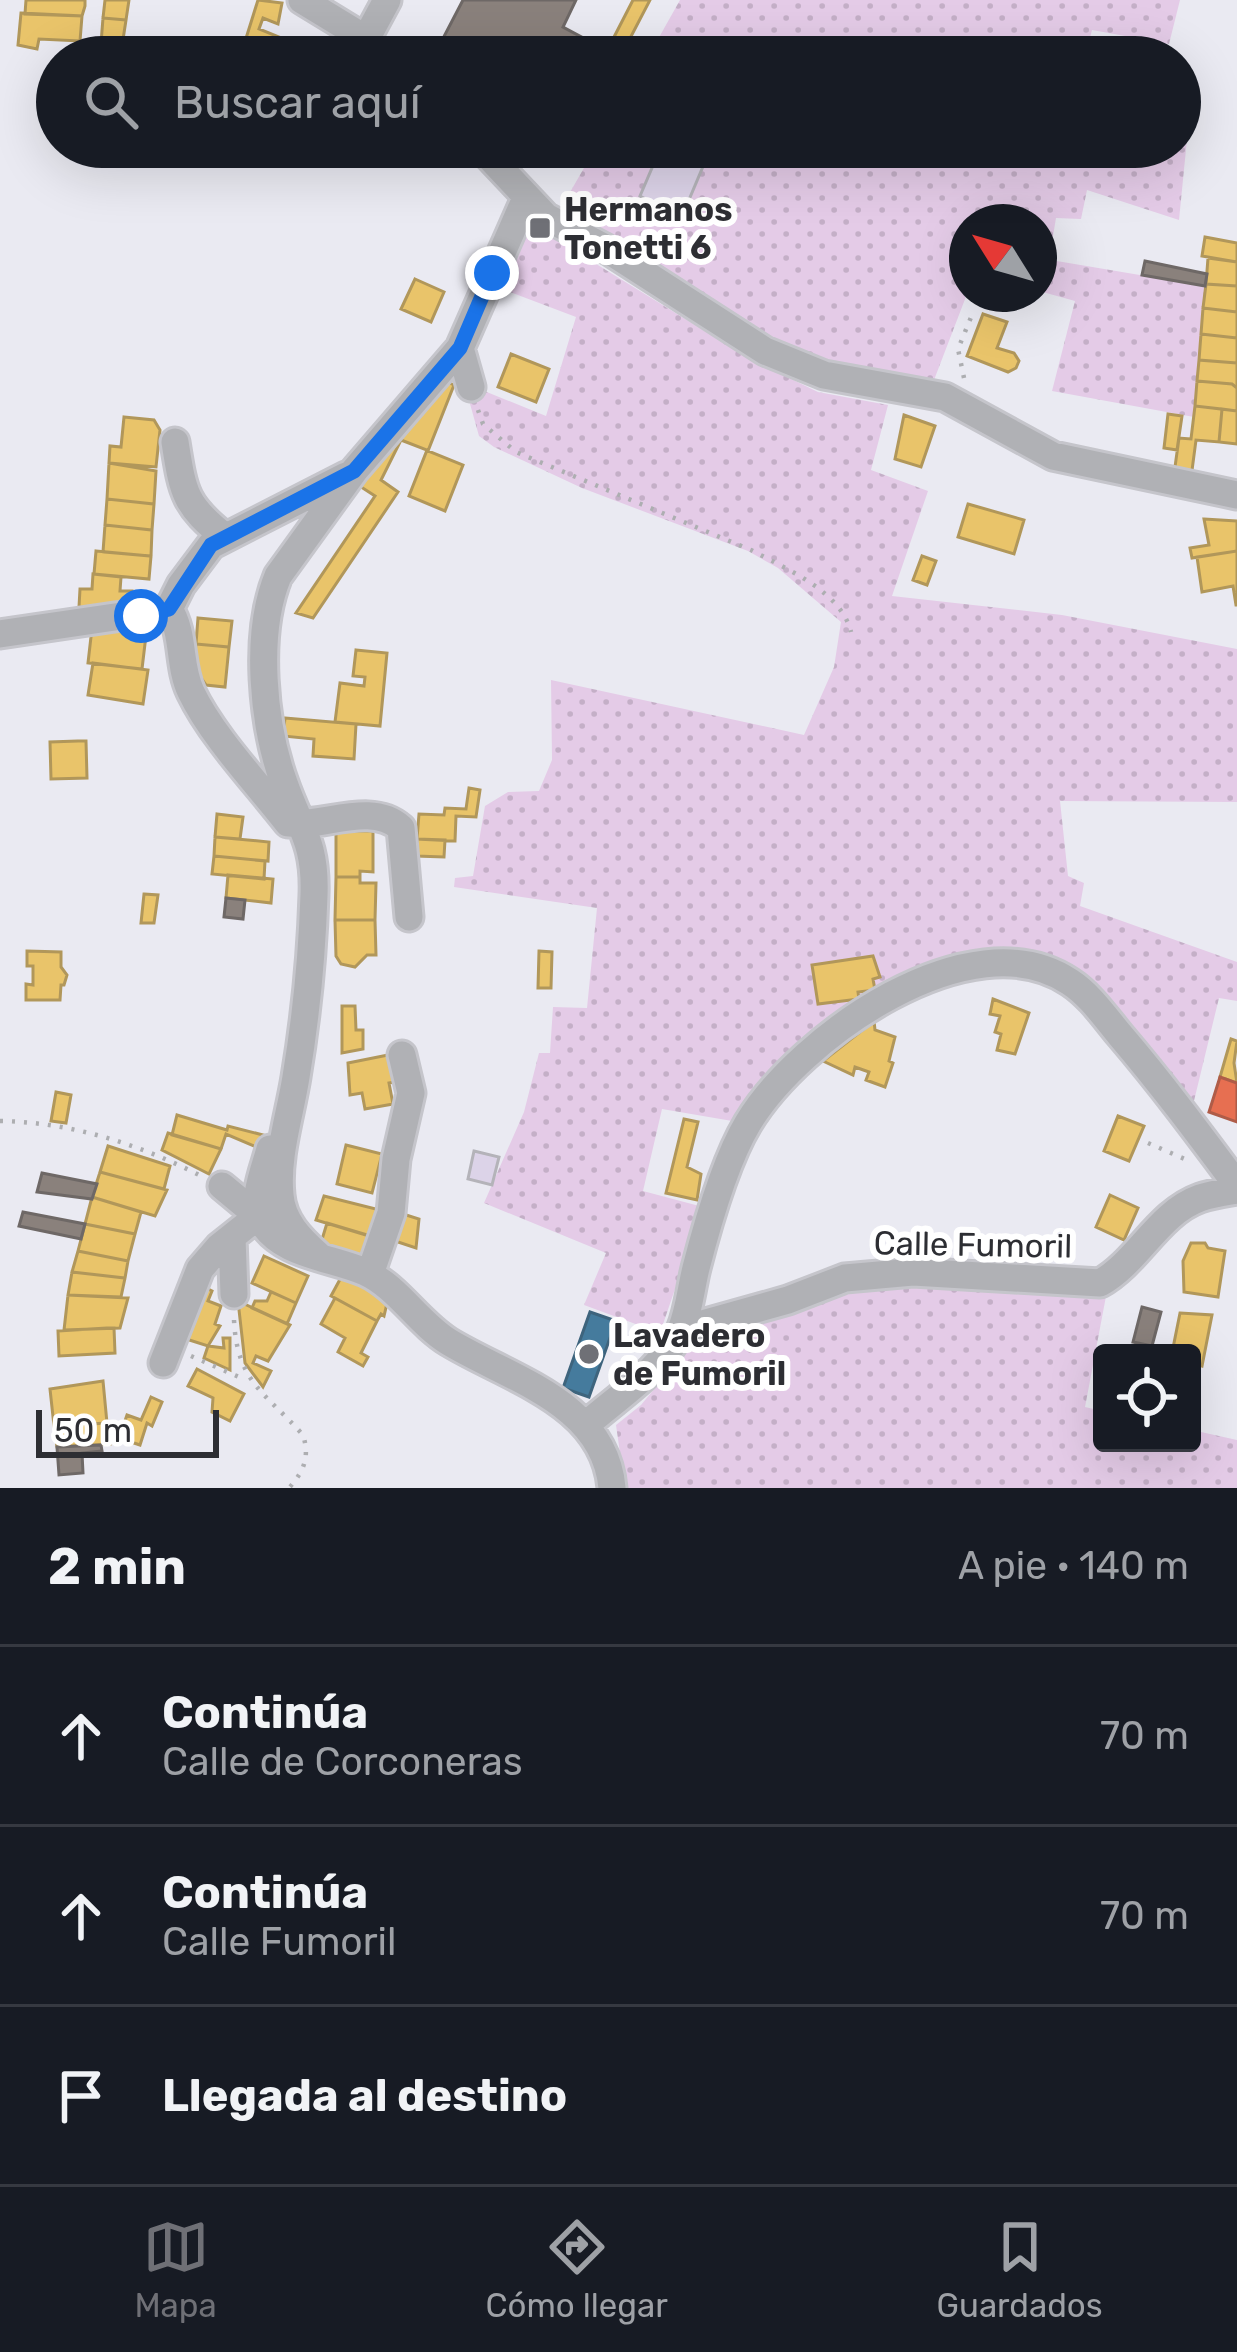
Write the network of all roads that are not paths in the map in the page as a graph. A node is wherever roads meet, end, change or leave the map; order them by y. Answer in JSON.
{"nodes":[{"id":1,"x":302,"y":0,"type":"edge"},
{"id":2,"x":387,"y":0,"type":"edge"},
{"id":3,"x":356,"y":36,"type":"edge"},
{"id":4,"x":377,"y":36,"type":"edge"},
{"id":5,"x":499,"y":168,"type":"edge"},
{"id":6,"x":526,"y":198,"type":"junction"},
{"id":7,"x":460,"y":348,"type":"junction"},
{"id":8,"x":471,"y":387,"type":"road end"},
{"id":9,"x":175,"y":442,"type":"dead end"},
{"id":10,"x":354,"y":471,"type":"junction"},
{"id":11,"x":1237,"y":495,"type":"edge"},
{"id":12,"x":225,"y":537,"type":"junction"},
{"id":13,"x":169,"y":609,"type":"junction"},
{"id":14,"x":0,"y":634,"type":"edge"},
{"id":15,"x":305,"y":826,"type":"junction"},
{"id":16,"x":409,"y":917,"type":"dead end"},
{"id":17,"x":402,"y":1055,"type":"dead end"},
{"id":18,"x":297,"y":1071,"type":"junction"},
{"id":19,"x":222,"y":1186,"type":"road end"},
{"id":20,"x":1237,"y":1187,"type":"edge"},
{"id":21,"x":258,"y":1216,"type":"junction"},
{"id":22,"x":232,"y":1237,"type":"junction"},
{"id":23,"x":318,"y":1255,"type":"junction"},
{"id":24,"x":370,"y":1274,"type":"junction"},
{"id":25,"x":234,"y":1294,"type":"road end"},
{"id":26,"x":681,"y":1330,"type":"junction"},
{"id":27,"x":166,"y":1355,"type":"road end"},
{"id":28,"x":585,"y":1426,"type":"junction"},
{"id":29,"x":612,"y":1488,"type":"edge"}],
"edges":[{"from":1,"to":3,"type":"street"},
{"from":2,"to":4,"type":"street"},
{"from":5,"to":6,"type":"street"},
{"from":6,"to":7,"type":"street"},
{"from":6,"to":11,"type":"street"},
{"from":7,"to":8,"type":"street"},
{"from":7,"to":10,"type":"street"},
{"from":9,"to":12,"type":"street"},
{"from":10,"to":12,"type":"street"},
{"from":10,"to":15,"type":"street"},
{"from":12,"to":13,"type":"street"},
{"from":13,"to":14,"type":"street"},
{"from":13,"to":15,"type":"street"},
{"from":15,"to":16,"type":"street"},
{"from":15,"to":18,"type":"street"},
{"from":17,"to":24,"type":"street"},
{"from":18,"to":21,"type":"street"},
{"from":18,"to":23,"type":"street"},
{"from":19,"to":21,"type":"street"},
{"from":20,"to":26,"type":"street","name":"Calle Fumoril"},
{"from":20,"to":26,"type":"street","name":"Calle Fumoril"},
{"from":21,"to":22,"type":"street"},
{"from":21,"to":23,"type":"street"},
{"from":22,"to":25,"type":"street"},
{"from":22,"to":27,"type":"street"},
{"from":23,"to":24,"type":"street"},
{"from":24,"to":28,"type":"street"},
{"from":26,"to":28,"type":"street","name":"Calle Fumoril"},
{"from":28,"to":29,"type":"street"}]}
